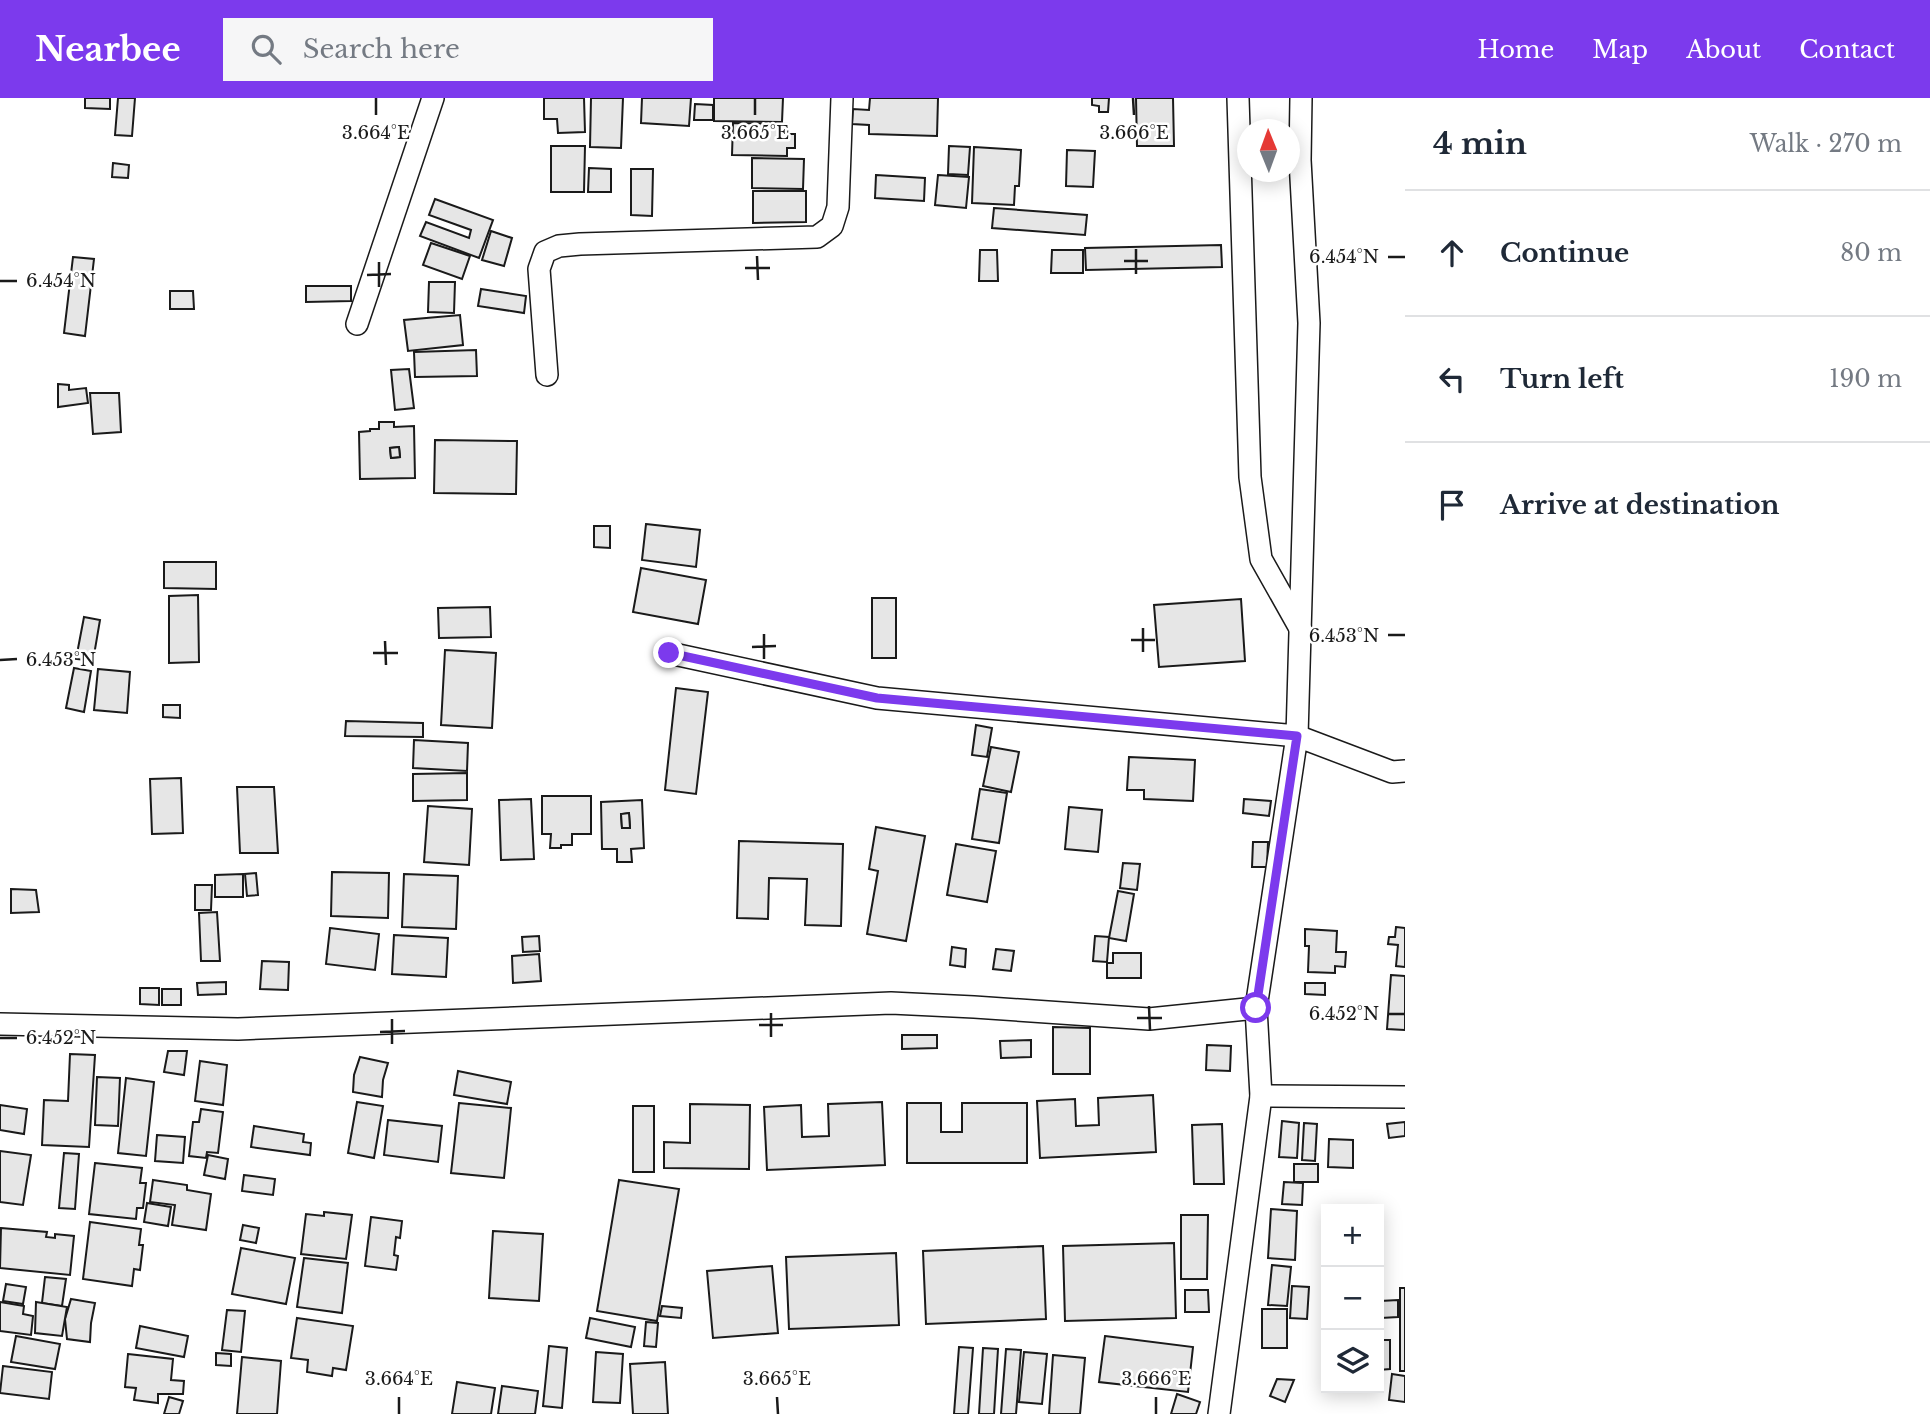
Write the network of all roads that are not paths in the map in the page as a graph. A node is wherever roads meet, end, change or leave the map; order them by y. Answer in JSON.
{"nodes":[{"id":1,"x":433,"y":98,"type":"edge"},
{"id":2,"x":842,"y":98,"type":"edge"},
{"id":3,"x":1238,"y":98,"type":"edge"},
{"id":4,"x":1301,"y":98,"type":"edge"},
{"id":5,"x":357,"y":324,"type":"dead end"},
{"id":6,"x":547,"y":374,"type":"dead end"},
{"id":7,"x":1301,"y":630,"type":"junction"},
{"id":8,"x":669,"y":653,"type":"dead end"},
{"id":9,"x":1297,"y":736,"type":"junction"},
{"id":10,"x":1405,"y":771,"type":"edge"},
{"id":11,"x":1256,"y":1008,"type":"junction"},
{"id":12,"x":0,"y":1024,"type":"edge"},
{"id":13,"x":1261,"y":1096,"type":"junction"},
{"id":14,"x":1405,"y":1097,"type":"edge"},
{"id":15,"x":1219,"y":1414,"type":"edge"}],
"edges":[{"from":1,"to":5,"type":"street"},
{"from":2,"to":6,"type":"street"},
{"from":3,"to":7,"type":"street"},
{"from":4,"to":7,"type":"street"},
{"from":7,"to":9,"type":"street"},
{"from":8,"to":9,"type":"street"},
{"from":9,"to":10,"type":"street"},
{"from":9,"to":11,"type":"street"},
{"from":11,"to":12,"type":"street"},
{"from":11,"to":13,"type":"street"},
{"from":13,"to":14,"type":"street"},
{"from":13,"to":15,"type":"street"}]}
